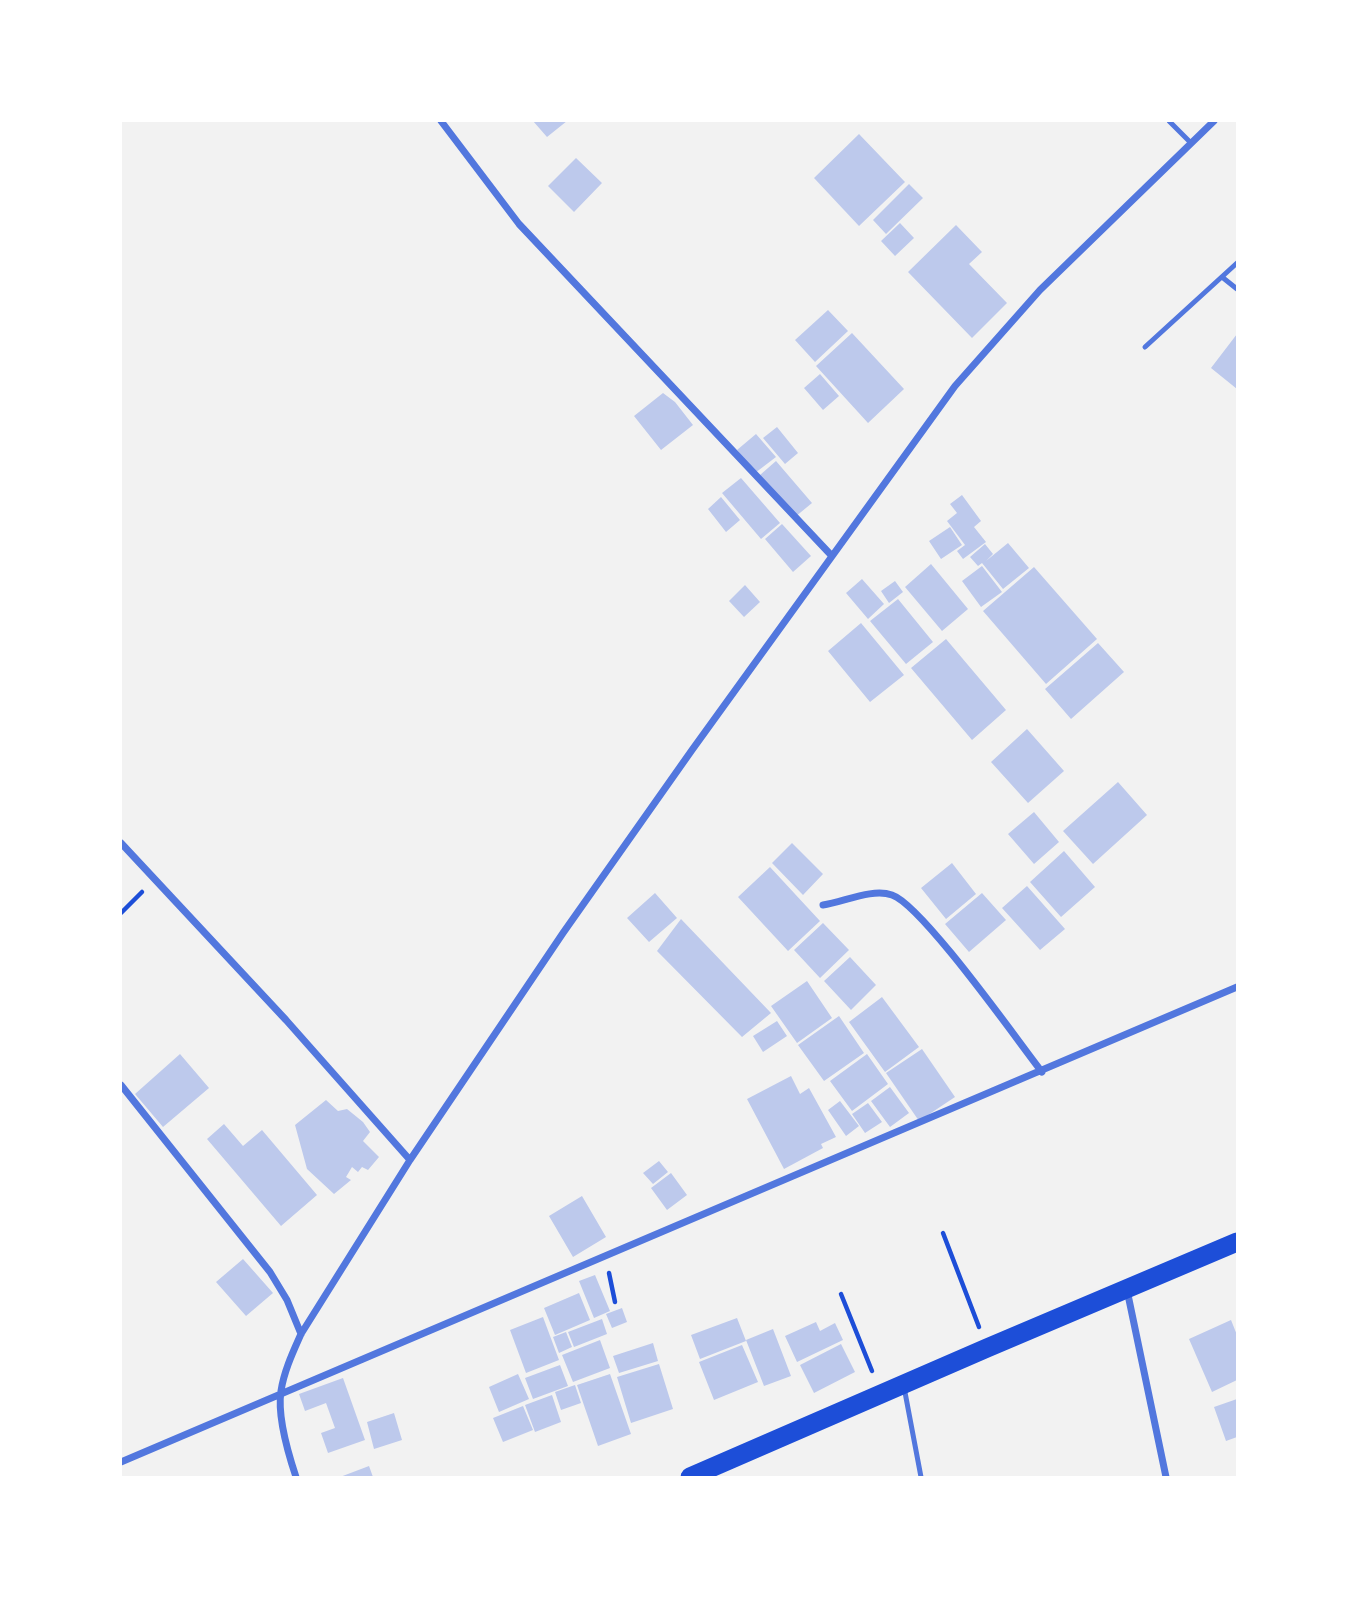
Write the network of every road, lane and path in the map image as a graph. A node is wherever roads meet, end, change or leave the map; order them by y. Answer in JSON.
{"nodes":[{"id":1,"x":441,"y":121,"type":"edge"},
{"id":2,"x":1169,"y":121,"type":"edge"},
{"id":3,"x":1214,"y":121,"type":"edge"},
{"id":4,"x":1191,"y":143,"type":"junction"},
{"id":5,"x":1237,"y":263,"type":"edge"},
{"id":6,"x":1222,"y":277,"type":"junction"},
{"id":7,"x":1237,"y":289,"type":"edge"},
{"id":8,"x":1145,"y":347,"type":"dead end"},
{"id":9,"x":831,"y":555,"type":"junction"},
{"id":10,"x":121,"y":843,"type":"edge"},
{"id":11,"x":155,"y":880,"type":"junction"},
{"id":12,"x":823,"y":905,"type":"dead end"},
{"id":13,"x":121,"y":913,"type":"edge"},
{"id":14,"x":1237,"y":987,"type":"edge"},
{"id":15,"x":1042,"y":1072,"type":"junction"},
{"id":16,"x":121,"y":1085,"type":"edge"},
{"id":17,"x":410,"y":1160,"type":"junction"},
{"id":18,"x":943,"y":1233,"type":"dead end"},
{"id":19,"x":1237,"y":1242,"type":"edge"},
{"id":20,"x":606,"y":1255,"type":"junction"},
{"id":21,"x":1127,"y":1290,"type":"junction"},
{"id":22,"x":841,"y":1294,"type":"dead end"},
{"id":23,"x":615,"y":1302,"type":"dead end"},
{"id":24,"x":301,"y":1334,"type":"junction"},
{"id":25,"x":987,"y":1348,"type":"junction"},
{"id":26,"x":903,"y":1384,"type":"junction"},
{"id":27,"x":281,"y":1393,"type":"junction"},
{"id":28,"x":881,"y":1394,"type":"junction"},
{"id":29,"x":121,"y":1462,"type":"edge"},
{"id":30,"x":296,"y":1477,"type":"edge"},
{"id":31,"x":690,"y":1477,"type":"edge"},
{"id":32,"x":921,"y":1477,"type":"edge"},
{"id":33,"x":1166,"y":1477,"type":"edge"}],
"edges":[{"from":1,"to":9,"type":"street"},
{"from":2,"to":4,"type":"lane"},
{"from":3,"to":4,"type":"street"},
{"from":4,"to":9,"type":"street"},
{"from":5,"to":6,"type":"lane"},
{"from":6,"to":7,"type":"lane"},
{"from":6,"to":8,"type":"lane"},
{"from":9,"to":17,"type":"street"},
{"from":10,"to":11,"type":"street"},
{"from":11,"to":13,"type":"path"},
{"from":11,"to":17,"type":"street"},
{"from":12,"to":15,"type":"street"},
{"from":14,"to":15,"type":"street"},
{"from":15,"to":20,"type":"street"},
{"from":16,"to":24,"type":"street"},
{"from":17,"to":24,"type":"street"},
{"from":18,"to":25,"type":"path"},
{"from":19,"to":21,"type":"highway"},
{"from":20,"to":23,"type":"path"},
{"from":20,"to":27,"type":"street"},
{"from":21,"to":25,"type":"highway"},
{"from":21,"to":33,"type":"street"},
{"from":22,"to":28,"type":"path"},
{"from":24,"to":27,"type":"street"},
{"from":25,"to":26,"type":"highway"},
{"from":26,"to":28,"type":"highway"},
{"from":26,"to":32,"type":"lane"},
{"from":27,"to":29,"type":"street"},
{"from":27,"to":30,"type":"street"},
{"from":28,"to":31,"type":"highway"}]}
